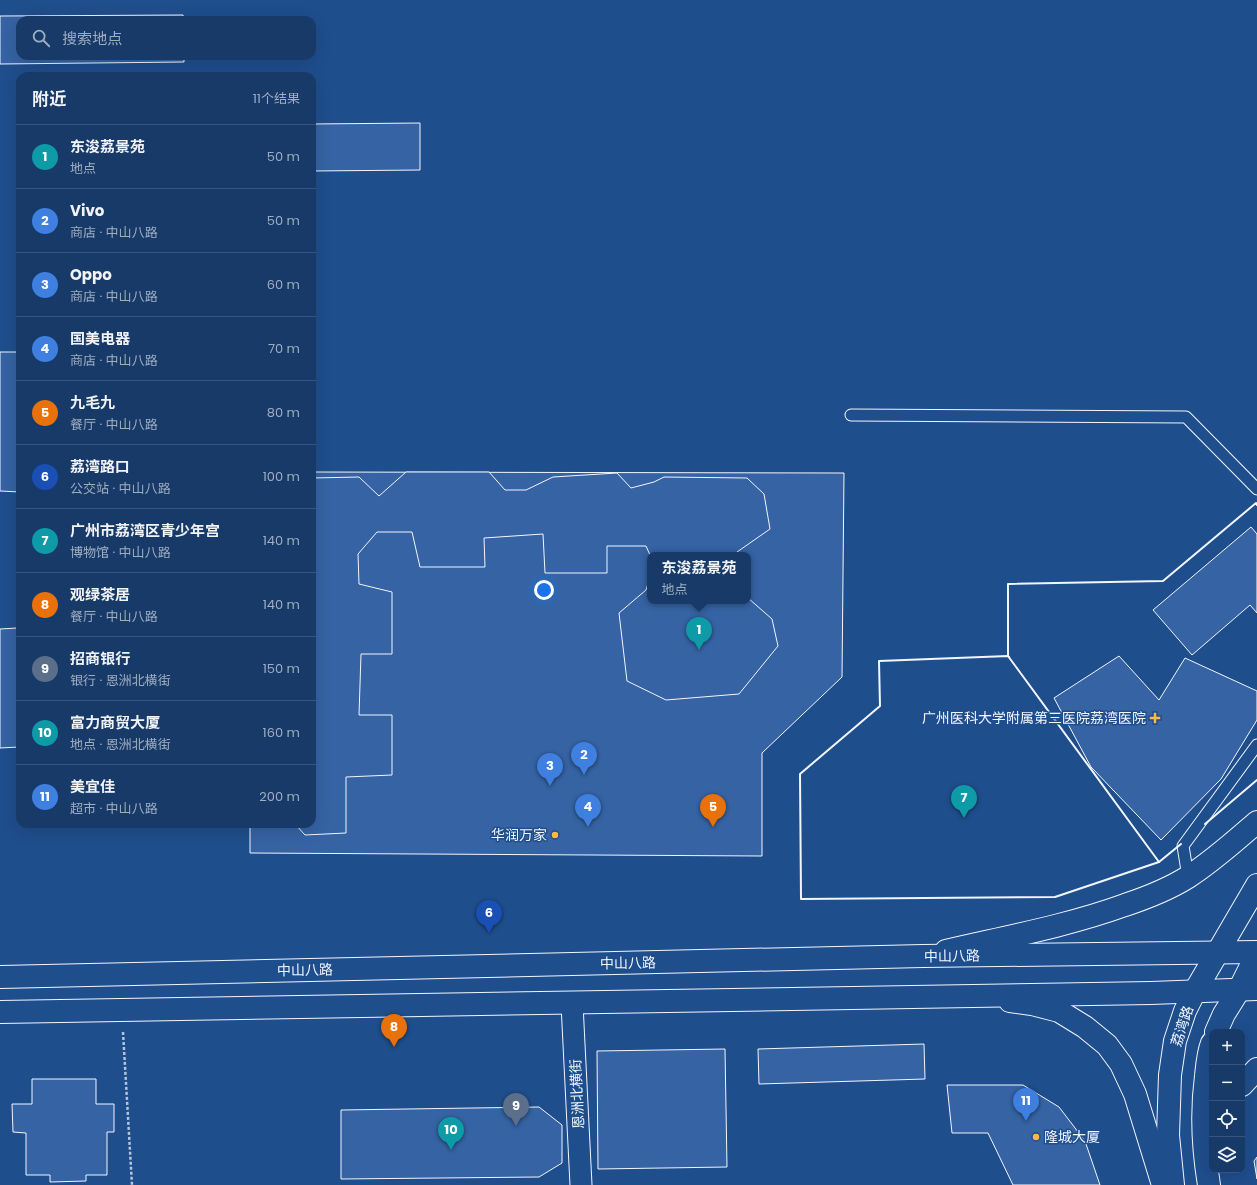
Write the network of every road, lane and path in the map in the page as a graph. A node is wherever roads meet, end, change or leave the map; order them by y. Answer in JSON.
{"nodes":[{"id":1,"x":851,"y":415,"type":"dead end"},
{"id":2,"x":1257,"y":489,"type":"edge"},
{"id":3,"x":1257,"y":745,"type":"edge"},
{"id":4,"x":1257,"y":822,"type":"edge"},
{"id":5,"x":1188,"y":877,"type":"junction"},
{"id":6,"x":1257,"y":885,"type":"edge"},
{"id":7,"x":1216,"y":952,"type":"junction"},
{"id":8,"x":1257,"y":953,"type":"edge"},
{"id":9,"x":923,"y":956,"type":"junction"},
{"id":10,"x":0,"y":977,"type":"edge"},
{"id":11,"x":1248,"y":989,"type":"edge"},
{"id":12,"x":1194,"y":991,"type":"junction"},
{"id":13,"x":953,"y":997,"type":"junction"},
{"id":14,"x":572,"y":1004,"type":"junction"},
{"id":15,"x":122,"y":1010,"type":"junction"},
{"id":16,"x":0,"y":1012,"type":"edge"},
{"id":17,"x":1217,"y":1029,"type":"edge"},
{"id":18,"x":1209,"y":1056,"type":"edge"},
{"id":19,"x":1257,"y":1069,"type":"edge"},
{"id":20,"x":1245,"y":1082,"type":"edge"},
{"id":21,"x":1207,"y":1132,"type":"edge"},
{"id":22,"x":132,"y":1185,"type":"edge"},
{"id":23,"x":581,"y":1185,"type":"edge"},
{"id":24,"x":1163,"y":1185,"type":"edge"},
{"id":25,"x":1173,"y":1185,"type":"edge"},
{"id":26,"x":1209,"y":1185,"type":"edge"}],
"edges":[{"from":1,"to":2,"type":"lane"},
{"from":3,"to":5,"type":"lane"},
{"from":4,"to":5,"type":"main road"},
{"from":5,"to":9,"type":"main road"},
{"from":6,"to":7,"type":"main road","name":"荔湾路"},
{"from":7,"to":8,"type":"main road","name":"中山八路"},
{"from":7,"to":9,"type":"main road","name":"中山八路"},
{"from":7,"to":12,"type":"main road","name":"荔湾路"},
{"from":8,"to":11,"type":"main road"},
{"from":9,"to":10,"type":"main road","name":"中山八路"},
{"from":11,"to":12,"type":"main road"},
{"from":11,"to":17,"type":"main road"},
{"from":12,"to":13,"type":"main road"},
{"from":12,"to":25,"type":"main road","name":"荔湾路"},
{"from":13,"to":14,"type":"main road"},
{"from":13,"to":24,"type":"main road"},
{"from":14,"to":15,"type":"main road"},
{"from":14,"to":23,"type":"street","name":"恩洲北横街"},
{"from":15,"to":16,"type":"main road"},
{"from":15,"to":22,"type":"path"},
{"from":18,"to":21,"type":"main road"},
{"from":19,"to":20,"type":"main road"},
{"from":21,"to":26,"type":"main road"}]}
